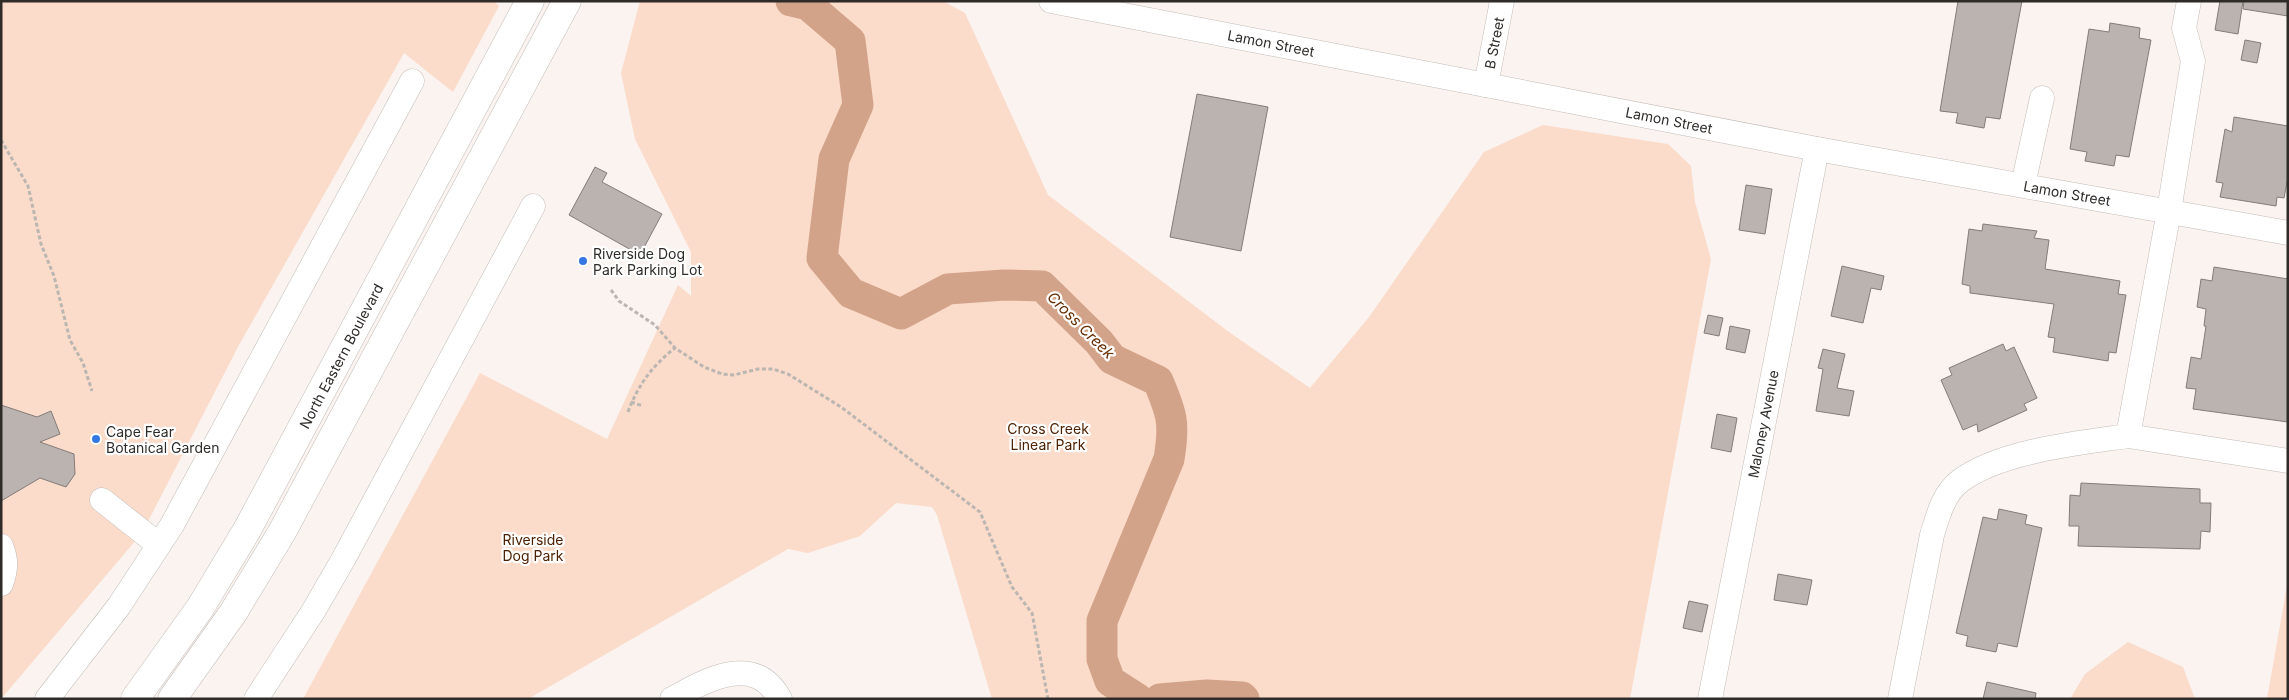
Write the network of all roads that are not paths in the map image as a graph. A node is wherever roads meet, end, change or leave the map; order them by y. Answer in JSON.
{"nodes":[{"id":1,"x":530,"y":1,"type":"edge"},
{"id":2,"x":567,"y":1,"type":"edge"},
{"id":3,"x":1050,"y":1,"type":"edge"},
{"id":4,"x":1502,"y":1,"type":"edge"},
{"id":5,"x":2189,"y":1,"type":"edge"},
{"id":6,"x":412,"y":81,"type":"dead end"},
{"id":7,"x":1486,"y":86,"type":"junction"},
{"id":8,"x":2042,"y":98,"type":"dead end"},
{"id":9,"x":1817,"y":149,"type":"junction"},
{"id":10,"x":2023,"y":185,"type":"junction"},
{"id":11,"x":533,"y":206,"type":"dead end"},
{"id":12,"x":2169,"y":212,"type":"junction"},
{"id":13,"x":2288,"y":232,"type":"edge"},
{"id":14,"x":2128,"y":436,"type":"junction"},
{"id":15,"x":2288,"y":461,"type":"edge"},
{"id":16,"x":102,"y":500,"type":"dead end"},
{"id":17,"x":159,"y":545,"type":"junction"},
{"id":18,"x":1,"y":546,"type":"edge"},
{"id":19,"x":1,"y":584,"type":"edge"},
{"id":20,"x":47,"y":699,"type":"edge"},
{"id":21,"x":135,"y":699,"type":"edge"},
{"id":22,"x":172,"y":699,"type":"edge"},
{"id":23,"x":256,"y":699,"type":"edge"},
{"id":24,"x":672,"y":699,"type":"edge"},
{"id":25,"x":780,"y":699,"type":"edge"},
{"id":26,"x":1710,"y":699,"type":"edge"},
{"id":27,"x":1900,"y":699,"type":"edge"}],
"edges":[{"from":1,"to":21,"type":"highway","name":"North Eastern Boulevard"},
{"from":2,"to":22,"type":"highway"},
{"from":3,"to":7,"type":"street","name":"Lamon Street"},
{"from":4,"to":7,"type":"street","name":"B Street"},
{"from":5,"to":12,"type":"street"},
{"from":6,"to":17,"type":"street"},
{"from":7,"to":9,"type":"street","name":"Lamon Street"},
{"from":8,"to":10,"type":"street"},
{"from":9,"to":10,"type":"street","name":"Lamon Street"},
{"from":9,"to":26,"type":"street","name":"Maloney Avenue"},
{"from":10,"to":12,"type":"street","name":"Lamon Street"},
{"from":11,"to":23,"type":"street"},
{"from":12,"to":13,"type":"street","name":"Lamon Street"},
{"from":12,"to":14,"type":"street"},
{"from":14,"to":15,"type":"street"},
{"from":14,"to":27,"type":"street"},
{"from":16,"to":17,"type":"street"},
{"from":17,"to":20,"type":"street"},
{"from":18,"to":19,"type":"street"},
{"from":24,"to":25,"type":"street"}]}
